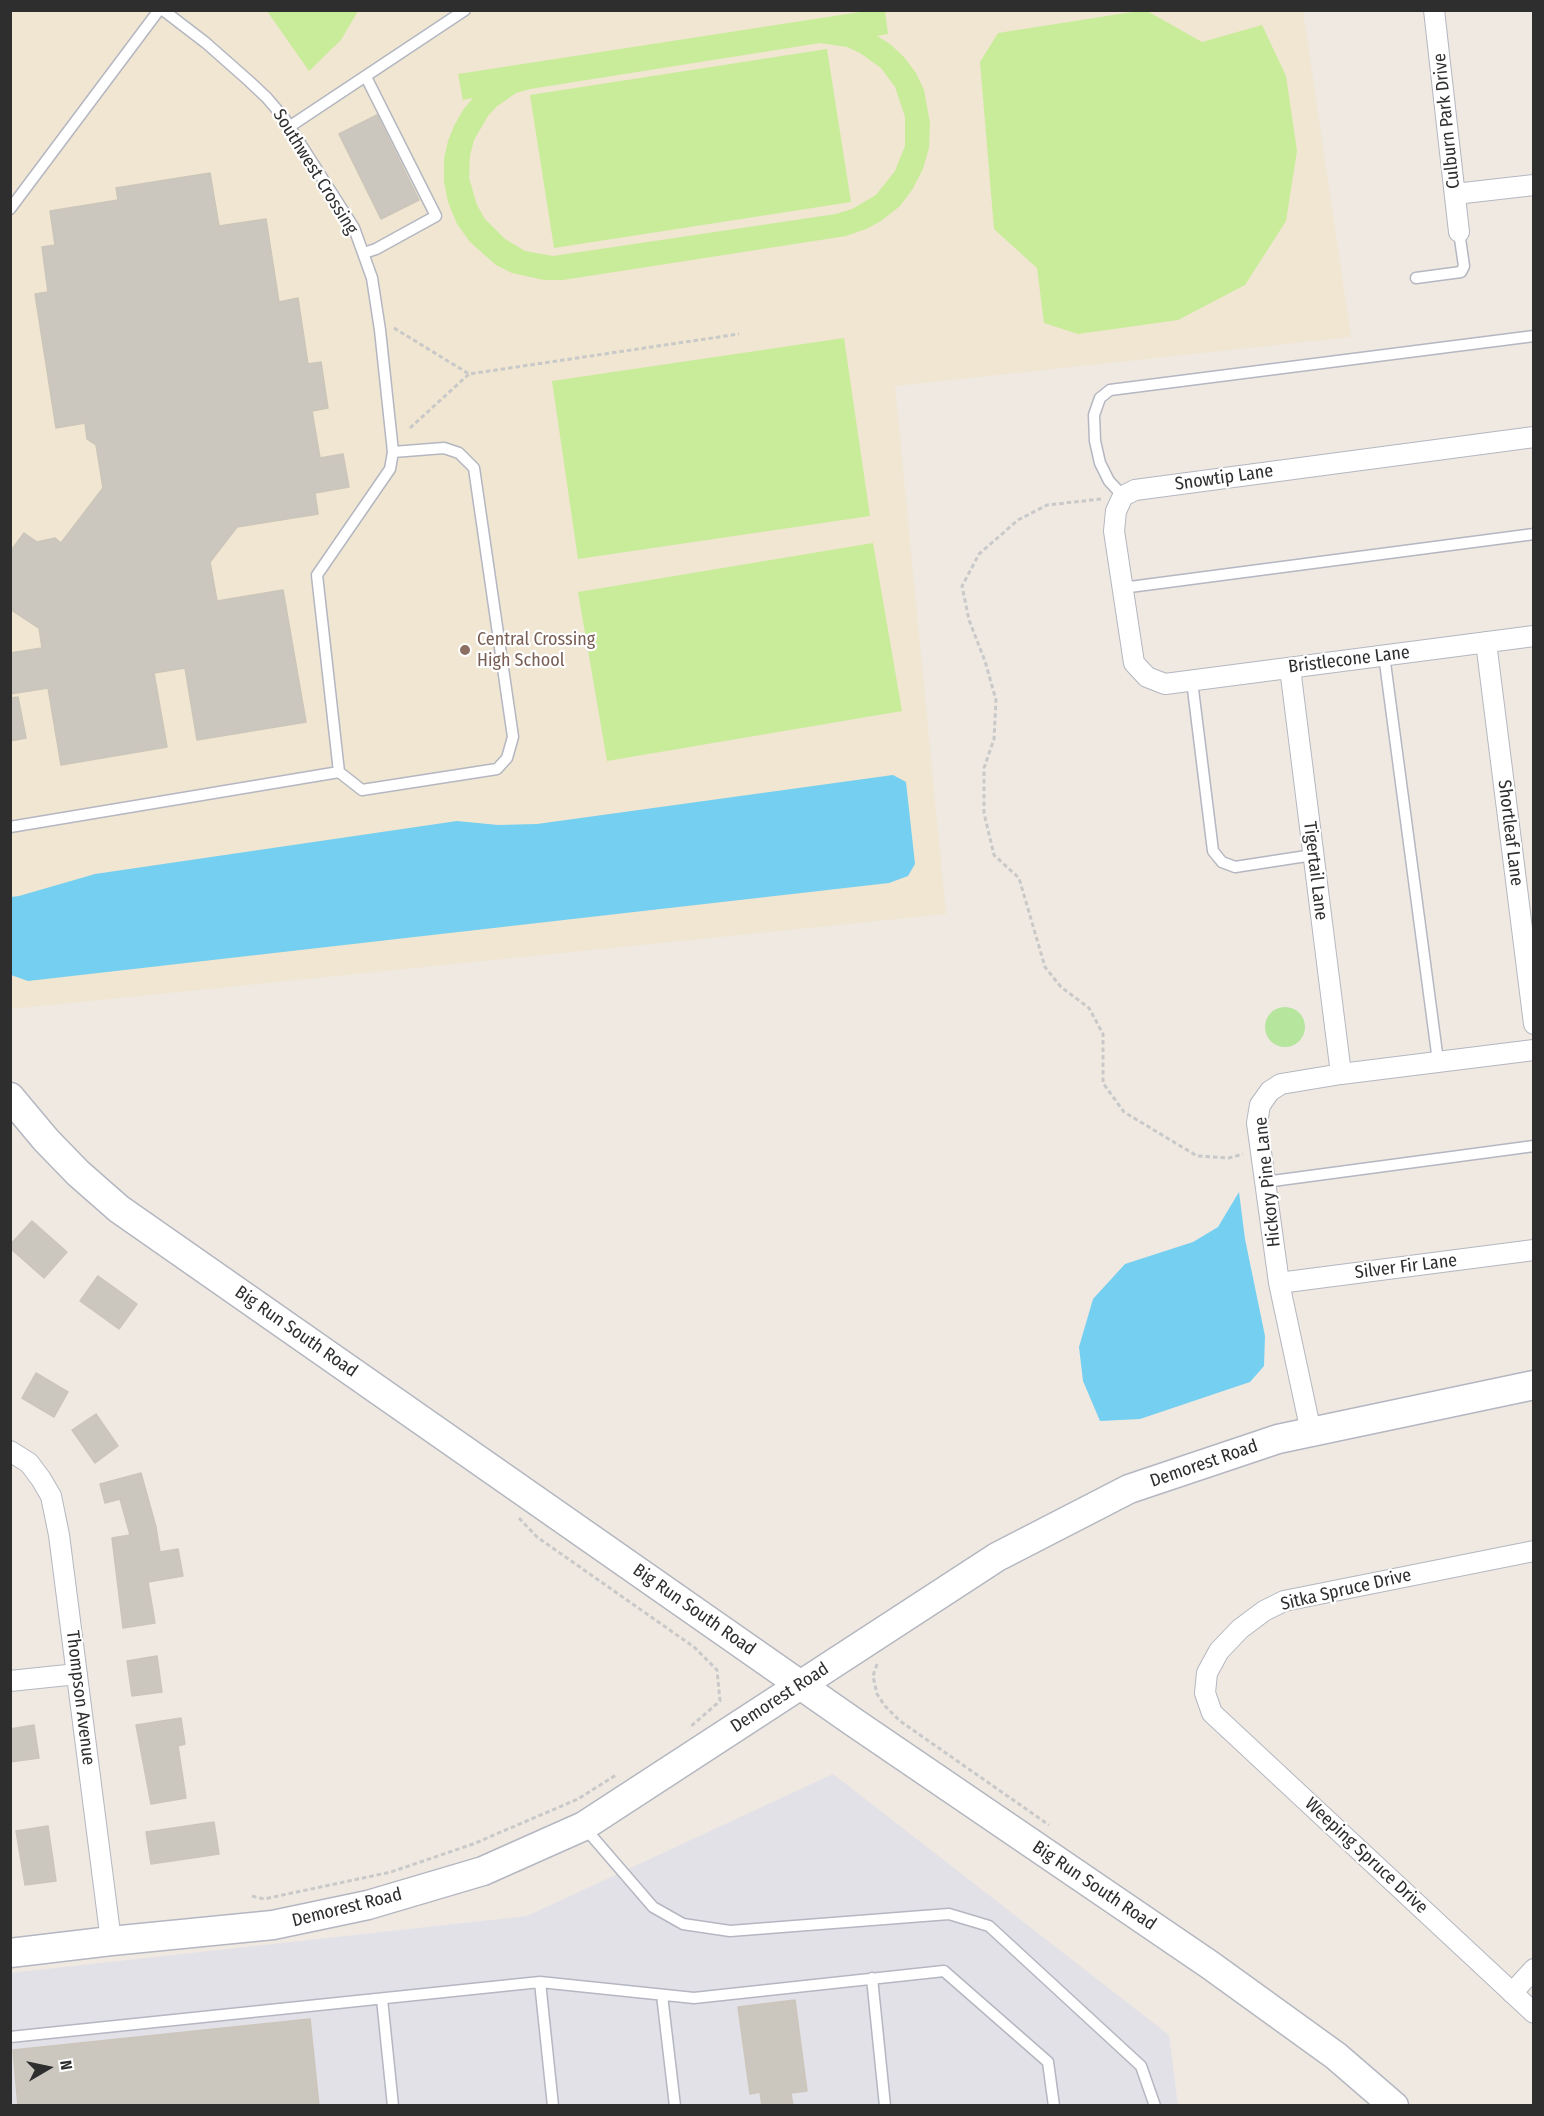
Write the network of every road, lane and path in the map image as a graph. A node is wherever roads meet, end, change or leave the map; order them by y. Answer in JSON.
{"nodes":[{"id":1,"x":161,"y":10,"type":"edge"},
{"id":2,"x":465,"y":10,"type":"edge"},
{"id":3,"x":1434,"y":10,"type":"edge"},
{"id":4,"x":366,"y":77,"type":"junction"},
{"id":5,"x":289,"y":127,"type":"junction"},
{"id":6,"x":1533,"y":185,"type":"edge"},
{"id":7,"x":1455,"y":194,"type":"junction"},
{"id":8,"x":10,"y":209,"type":"edge"},
{"id":9,"x":1459,"y":232,"type":"joint"},
{"id":10,"x":364,"y":254,"type":"junction"},
{"id":11,"x":1416,"y":278,"type":"dead end"},
{"id":12,"x":394,"y":328,"type":"dead end"},
{"id":13,"x":739,"y":334,"type":"dead end"},
{"id":14,"x":1533,"y":336,"type":"edge"},
{"id":15,"x":469,"y":374,"type":"junction"},
{"id":16,"x":410,"y":428,"type":"dead end"},
{"id":17,"x":1533,"y":437,"type":"edge"},
{"id":18,"x":393,"y":452,"type":"junction"},
{"id":19,"x":1123,"y":496,"type":"junction"},
{"id":20,"x":1533,"y":534,"type":"edge"},
{"id":21,"x":1122,"y":588,"type":"junction"},
{"id":22,"x":1533,"y":636,"type":"edge"},
{"id":23,"x":1486,"y":642,"type":"junction"},
{"id":24,"x":1384,"y":656,"type":"junction"},
{"id":25,"x":1290,"y":668,"type":"junction"},
{"id":26,"x":1192,"y":681,"type":"junction"},
{"id":27,"x":339,"y":772,"type":"junction"},
{"id":28,"x":10,"y":827,"type":"edge"},
{"id":29,"x":1313,"y":855,"type":"junction"},
{"id":30,"x":1533,"y":1024,"type":"edge"},
{"id":31,"x":1533,"y":1050,"type":"edge"},
{"id":32,"x":1438,"y":1061,"type":"junction"},
{"id":33,"x":1341,"y":1074,"type":"junction"},
{"id":34,"x":10,"y":1097,"type":"edge"},
{"id":35,"x":1533,"y":1146,"type":"edge"},
{"id":36,"x":1261,"y":1150,"type":"junction"},
{"id":37,"x":1265,"y":1182,"type":"junction"},
{"id":38,"x":1533,"y":1250,"type":"edge"},
{"id":39,"x":1279,"y":1283,"type":"junction"},
{"id":40,"x":1533,"y":1385,"type":"edge"},
{"id":41,"x":1311,"y":1432,"type":"junction"},
{"id":42,"x":10,"y":1451,"type":"edge"},
{"id":43,"x":515,"y":1514,"type":"dead end"},
{"id":44,"x":1533,"y":1551,"type":"edge"},
{"id":45,"x":877,"y":1663,"type":"dead end"},
{"id":46,"x":77,"y":1674,"type":"junction"},
{"id":47,"x":10,"y":1681,"type":"edge"},
{"id":48,"x":800,"y":1684,"type":"junction"},
{"id":49,"x":1205,"y":1693,"type":"joint"},
{"id":50,"x":689,"y":1728,"type":"dead end"},
{"id":51,"x":624,"y":1770,"type":"dead end"},
{"id":52,"x":584,"y":1826,"type":"junction"},
{"id":53,"x":1052,"y":1827,"type":"dead end"},
{"id":54,"x":252,"y":1896,"type":"dead end"},
{"id":55,"x":111,"y":1941,"type":"junction"},
{"id":56,"x":10,"y":1953,"type":"edge"},
{"id":57,"x":1533,"y":1968,"type":"edge"},
{"id":58,"x":872,"y":1978,"type":"junction"},
{"id":59,"x":540,"y":1982,"type":"junction"},
{"id":60,"x":1512,"y":1993,"type":"junction"},
{"id":61,"x":662,"y":1995,"type":"junction"},
{"id":62,"x":382,"y":1998,"type":"junction"},
{"id":63,"x":1533,"y":2013,"type":"edge"},
{"id":64,"x":10,"y":2037,"type":"edge"},
{"id":65,"x":393,"y":2106,"type":"edge"},
{"id":66,"x":553,"y":2106,"type":"edge"},
{"id":67,"x":675,"y":2106,"type":"edge"},
{"id":68,"x":885,"y":2106,"type":"edge"},
{"id":69,"x":1054,"y":2106,"type":"edge"},
{"id":70,"x":1155,"y":2106,"type":"edge"},
{"id":71,"x":1394,"y":2106,"type":"edge"}],
"edges":[{"from":1,"to":5,"type":"lane","name":"Southwest Crossing"},
{"from":1,"to":8,"type":"lane"},
{"from":2,"to":4,"type":"lane"},
{"from":3,"to":7,"type":"street","name":"Culburn Park Drive"},
{"from":4,"to":5,"type":"lane"},
{"from":4,"to":10,"type":"lane"},
{"from":5,"to":10,"type":"lane","name":"Southwest Crossing"},
{"from":6,"to":7,"type":"street"},
{"from":7,"to":9,"type":"street","name":"Culburn Park Drive"},
{"from":9,"to":11,"type":"lane"},
{"from":10,"to":18,"type":"lane","name":"Southwest Crossing"},
{"from":12,"to":15,"type":"path"},
{"from":13,"to":15,"type":"path"},
{"from":14,"to":19,"type":"lane"},
{"from":15,"to":16,"type":"path"},
{"from":17,"to":19,"type":"street","name":"Snowtip Lane"},
{"from":18,"to":27,"type":"lane"},
{"from":18,"to":27,"type":"lane"},
{"from":19,"to":21,"type":"street"},
{"from":19,"to":36,"type":"path"},
{"from":20,"to":21,"type":"lane"},
{"from":21,"to":26,"type":"street","name":"Bristlecone Lane"},
{"from":22,"to":23,"type":"street","name":"Bristlecone Lane"},
{"from":23,"to":24,"type":"street","name":"Bristlecone Lane"},
{"from":23,"to":30,"type":"street","name":"Shortleaf Lane"},
{"from":24,"to":25,"type":"street","name":"Bristlecone Lane"},
{"from":24,"to":32,"type":"lane"},
{"from":25,"to":26,"type":"street","name":"Bristlecone Lane"},
{"from":25,"to":29,"type":"street","name":"Tigertail Lane"},
{"from":26,"to":29,"type":"lane"},
{"from":27,"to":28,"type":"lane"},
{"from":29,"to":33,"type":"street","name":"Tigertail Lane"},
{"from":31,"to":32,"type":"street","name":"Hickory Pine Lane"},
{"from":32,"to":33,"type":"street","name":"Hickory Pine Lane"},
{"from":33,"to":36,"type":"street","name":"Hickory Pine Lane"},
{"from":34,"to":48,"type":"street","name":"Big Run South Road"},
{"from":35,"to":37,"type":"lane"},
{"from":36,"to":37,"type":"street","name":"Hickory Pine Lane"},
{"from":37,"to":39,"type":"street","name":"Hickory Pine Lane"},
{"from":38,"to":39,"type":"street","name":"Silver Fir Lane"},
{"from":39,"to":41,"type":"street","name":"Hickory Pine Lane"},
{"from":40,"to":41,"type":"street","name":"Demorest Road"},
{"from":41,"to":48,"type":"street","name":"Demorest Road"},
{"from":42,"to":46,"type":"street","name":"Thompson Avenue"},
{"from":43,"to":50,"type":"path"},
{"from":44,"to":49,"type":"street","name":"Sitka Spruce Drive"},
{"from":45,"to":53,"type":"path"},
{"from":46,"to":47,"type":"street"},
{"from":46,"to":55,"type":"street","name":"Thompson Avenue"},
{"from":48,"to":52,"type":"street","name":"Demorest Road"},
{"from":48,"to":71,"type":"street","name":"Big Run South Road"},
{"from":49,"to":60,"type":"street","name":"Weeping Spruce Drive"},
{"from":51,"to":54,"type":"path"},
{"from":52,"to":55,"type":"street","name":"Demorest Road"},
{"from":52,"to":70,"type":"lane"},
{"from":55,"to":56,"type":"street","name":"Demorest Road"},
{"from":57,"to":60,"type":"street"},
{"from":58,"to":61,"type":"lane"},
{"from":58,"to":68,"type":"lane"},
{"from":58,"to":69,"type":"lane"},
{"from":59,"to":61,"type":"lane"},
{"from":59,"to":62,"type":"lane"},
{"from":59,"to":66,"type":"lane"},
{"from":60,"to":63,"type":"street","name":"Weeping Spruce Drive"},
{"from":61,"to":67,"type":"lane"},
{"from":62,"to":64,"type":"lane"},
{"from":62,"to":65,"type":"lane"}]}
